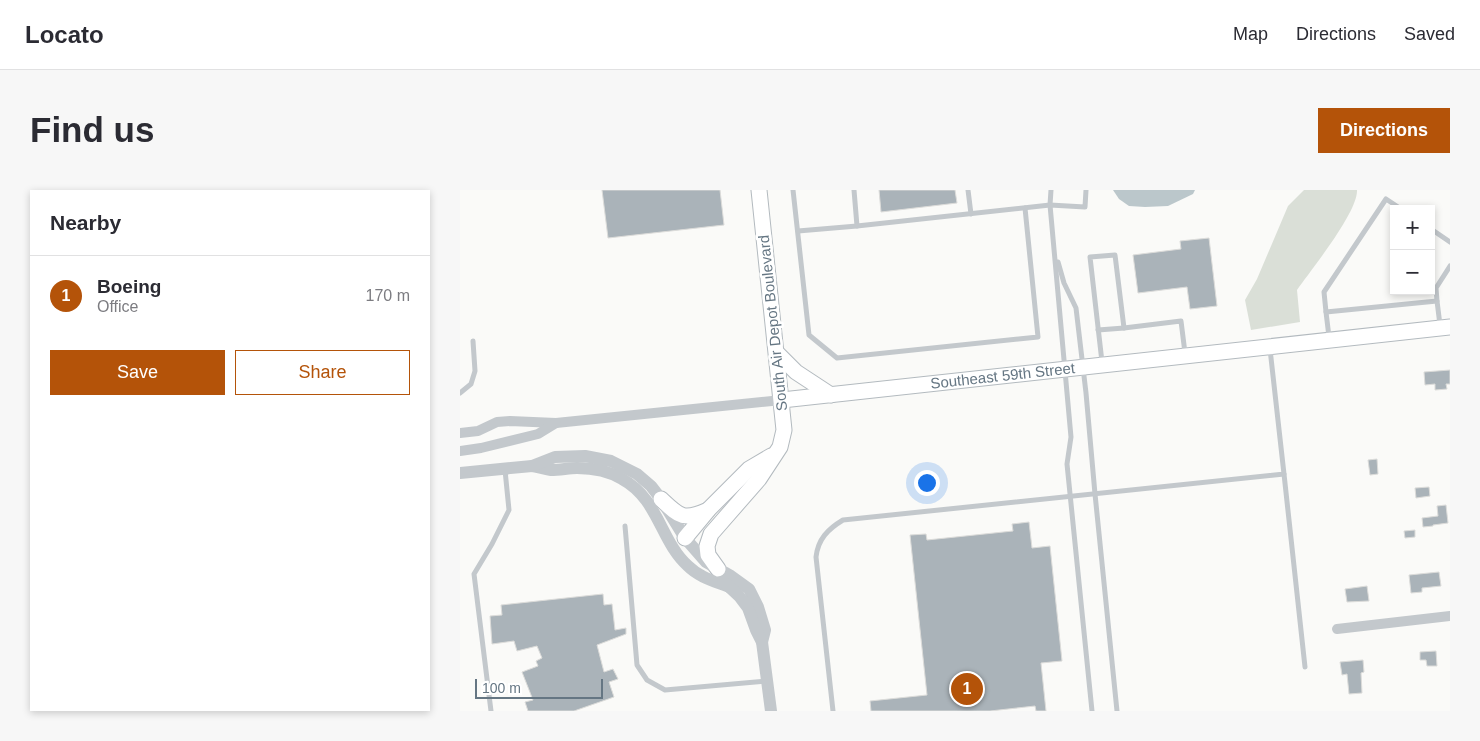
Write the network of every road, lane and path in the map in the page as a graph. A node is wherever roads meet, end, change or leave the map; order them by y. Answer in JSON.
{"nodes":[{"id":1,"x":759,"y":190,"type":"edge"},
{"id":2,"x":794,"y":190,"type":"edge"},
{"id":3,"x":854,"y":190,"type":"edge"},
{"id":4,"x":968,"y":190,"type":"edge"},
{"id":5,"x":1051,"y":190,"type":"edge"},
{"id":6,"x":1086,"y":190,"type":"edge"},
{"id":7,"x":1050,"y":205,"type":"junction"},
{"id":8,"x":1395,"y":205,"type":"edge"},
{"id":9,"x":1024,"y":208,"type":"junction"},
{"id":10,"x":971,"y":214,"type":"junction"},
{"id":11,"x":857,"y":226,"type":"junction"},
{"id":12,"x":798,"y":231,"type":"junction"},
{"id":13,"x":1435,"y":232,"type":"edge"},
{"id":14,"x":1450,"y":242,"type":"edge"},
{"id":15,"x":1054,"y":250,"type":"junction"},
{"id":16,"x":1450,"y":266,"type":"edge"},
{"id":17,"x":1437,"y":301,"type":"junction"},
{"id":18,"x":1326,"y":312,"type":"junction"},
{"id":19,"x":1124,"y":328,"type":"junction"},
{"id":20,"x":1445,"y":328,"type":"edge"},
{"id":21,"x":1098,"y":330,"type":"junction"},
{"id":22,"x":1329,"y":340,"type":"junction"},
{"id":23,"x":473,"y":341,"type":"dead end"},
{"id":24,"x":1270,"y":347,"type":"junction"},
{"id":25,"x":777,"y":353,"type":"junction"},
{"id":26,"x":1185,"y":356,"type":"junction"},
{"id":27,"x":1102,"y":365,"type":"junction"},
{"id":28,"x":1083,"y":367,"type":"junction"},
{"id":29,"x":1064,"y":369,"type":"junction"},
{"id":30,"x":460,"y":393,"type":"edge"},
{"id":31,"x":831,"y":395,"type":"junction"},
{"id":32,"x":782,"y":400,"type":"junction"},
{"id":33,"x":556,"y":423,"type":"junction"},
{"id":34,"x":460,"y":433,"type":"edge"},
{"id":35,"x":460,"y":450,"type":"edge"},
{"id":36,"x":775,"y":454,"type":"junction"},
{"id":37,"x":505,"y":469,"type":"junction"},
{"id":38,"x":460,"y":473,"type":"edge"},
{"id":39,"x":1284,"y":474,"type":"junction"},
{"id":40,"x":1095,"y":494,"type":"junction"},
{"id":41,"x":1071,"y":497,"type":"junction"},
{"id":42,"x":657,"y":509,"type":"junction"},
{"id":43,"x":710,"y":509,"type":"junction"},
{"id":44,"x":625,"y":526,"type":"dead end"},
{"id":45,"x":711,"y":534,"type":"junction"},
{"id":46,"x":687,"y":545,"type":"junction"},
{"id":47,"x":718,"y":570,"type":"junction"},
{"id":48,"x":728,"y":587,"type":"junction"},
{"id":49,"x":1450,"y":616,"type":"edge"},
{"id":50,"x":1337,"y":629,"type":"dead end"},
{"id":51,"x":762,"y":642,"type":"junction"},
{"id":52,"x":1304,"y":667,"type":"dead end"},
{"id":53,"x":768,"y":682,"type":"junction"},
{"id":54,"x":491,"y":711,"type":"edge"},
{"id":55,"x":771,"y":711,"type":"edge"},
{"id":56,"x":832,"y":711,"type":"edge"},
{"id":57,"x":1092,"y":711,"type":"edge"},
{"id":58,"x":1117,"y":711,"type":"edge"}],
"edges":[{"from":1,"to":25,"type":"main road","name":"South Air Depot Boulevard"},
{"from":2,"to":12,"type":"lane"},
{"from":3,"to":11,"type":"lane"},
{"from":4,"to":10,"type":"lane"},
{"from":5,"to":7,"type":"lane"},
{"from":6,"to":7,"type":"lane"},
{"from":7,"to":9,"type":"lane"},
{"from":7,"to":15,"type":"lane"},
{"from":8,"to":18,"type":"lane"},
{"from":9,"to":10,"type":"lane"},
{"from":9,"to":12,"type":"lane"},
{"from":10,"to":11,"type":"lane"},
{"from":11,"to":12,"type":"lane"},
{"from":13,"to":14,"type":"lane"},
{"from":15,"to":28,"type":"lane"},
{"from":15,"to":29,"type":"lane"},
{"from":16,"to":17,"type":"lane"},
{"from":17,"to":18,"type":"lane"},
{"from":17,"to":20,"type":"lane"},
{"from":18,"to":22,"type":"lane"},
{"from":19,"to":21,"type":"lane"},
{"from":19,"to":21,"type":"lane"},
{"from":19,"to":26,"type":"lane"},
{"from":20,"to":22,"type":"main road","name":"Southeast 59th Street"},
{"from":21,"to":27,"type":"lane"},
{"from":22,"to":24,"type":"main road","name":"Southeast 59th Street"},
{"from":23,"to":30,"type":"lane"},
{"from":24,"to":26,"type":"main road","name":"Southeast 59th Street"},
{"from":24,"to":39,"type":"lane"},
{"from":25,"to":31,"type":"main road"},
{"from":25,"to":32,"type":"main road","name":"South Air Depot Boulevard"},
{"from":26,"to":27,"type":"main road","name":"Southeast 59th Street"},
{"from":27,"to":28,"type":"main road","name":"Southeast 59th Street"},
{"from":28,"to":29,"type":"main road","name":"Southeast 59th Street"},
{"from":28,"to":40,"type":"lane"},
{"from":29,"to":31,"type":"main road","name":"Southeast 59th Street"},
{"from":29,"to":41,"type":"lane"},
{"from":31,"to":32,"type":"main road","name":"Southeast 59th Street"},
{"from":32,"to":33,"type":"street","name":"Southeast 59th Street"},
{"from":32,"to":36,"type":"main road","name":"South Air Depot Boulevard"},
{"from":33,"to":34,"type":"street","name":"Southeast 59th Street"},
{"from":33,"to":35,"type":"street","name":"Southeast 59th Street"},
{"from":36,"to":43,"type":"main road"},
{"from":36,"to":45,"type":"main road","name":"South Air Depot Boulevard"},
{"from":37,"to":38,"type":"street"},
{"from":37,"to":42,"type":"street"},
{"from":37,"to":54,"type":"lane"},
{"from":39,"to":40,"type":"lane"},
{"from":39,"to":52,"type":"lane"},
{"from":40,"to":41,"type":"lane"},
{"from":40,"to":58,"type":"lane"},
{"from":41,"to":56,"type":"lane"},
{"from":41,"to":57,"type":"lane"},
{"from":42,"to":43,"type":"main road"},
{"from":42,"to":46,"type":"street"},
{"from":42,"to":48,"type":"street"},
{"from":43,"to":46,"type":"main road"},
{"from":44,"to":53,"type":"lane"},
{"from":45,"to":46,"type":"street"},
{"from":45,"to":47,"type":"main road"},
{"from":46,"to":47,"type":"street"},
{"from":46,"to":48,"type":"street"},
{"from":47,"to":51,"type":"street"},
{"from":48,"to":51,"type":"street"},
{"from":49,"to":50,"type":"street"},
{"from":51,"to":53,"type":"street"},
{"from":53,"to":55,"type":"street"}]}
